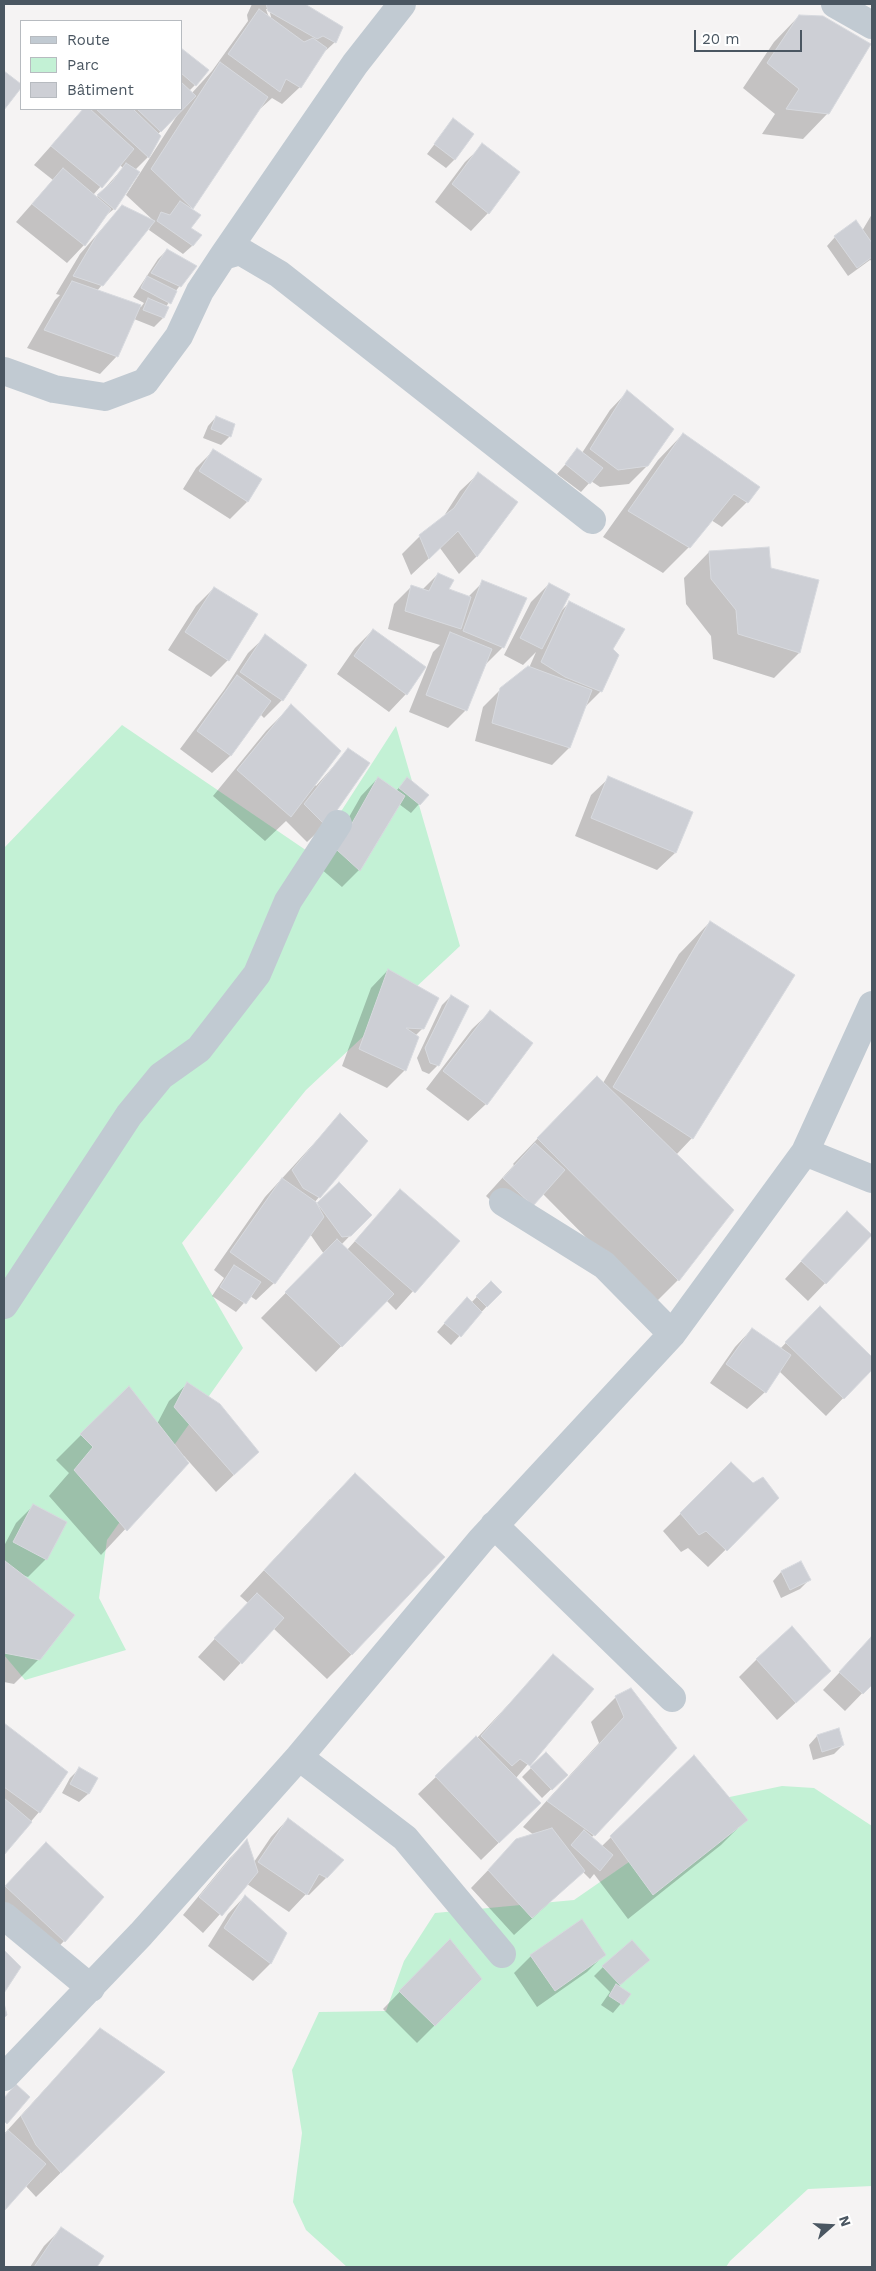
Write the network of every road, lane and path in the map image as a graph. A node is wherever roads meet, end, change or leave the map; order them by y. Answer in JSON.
{"nodes":[{"id":1,"x":402,"y":4,"type":"edge"},
{"id":2,"x":835,"y":4,"type":"edge"},
{"id":3,"x":872,"y":25,"type":"edge"},
{"id":4,"x":223,"y":256,"type":"junction"},
{"id":5,"x":4,"y":371,"type":"edge"},
{"id":6,"x":592,"y":520,"type":"dead end"},
{"id":7,"x":338,"y":824,"type":"dead end"},
{"id":8,"x":872,"y":1005,"type":"edge"},
{"id":9,"x":805,"y":1152,"type":"junction"},
{"id":10,"x":872,"y":1179,"type":"edge"},
{"id":11,"x":503,"y":1202,"type":"dead end"},
{"id":12,"x":4,"y":1305,"type":"edge"},
{"id":13,"x":672,"y":1334,"type":"junction"},
{"id":14,"x":494,"y":1525,"type":"junction"},
{"id":15,"x":672,"y":1698,"type":"dead end"},
{"id":16,"x":299,"y":1757,"type":"junction"},
{"id":17,"x":4,"y":1916,"type":"edge"},
{"id":18,"x":502,"y":1954,"type":"dead end"},
{"id":19,"x":90,"y":1988,"type":"junction"},
{"id":20,"x":4,"y":2077,"type":"edge"}],
"edges":[{"from":1,"to":4,"type":"street"},
{"from":2,"to":3,"type":"street"},
{"from":4,"to":5,"type":"street"},
{"from":4,"to":6,"type":"street"},
{"from":7,"to":12,"type":"street"},
{"from":8,"to":9,"type":"street"},
{"from":9,"to":10,"type":"street"},
{"from":9,"to":13,"type":"street"},
{"from":11,"to":13,"type":"street"},
{"from":13,"to":14,"type":"street"},
{"from":14,"to":15,"type":"street"},
{"from":14,"to":16,"type":"street"},
{"from":16,"to":18,"type":"street"},
{"from":16,"to":19,"type":"street"},
{"from":17,"to":19,"type":"street"},
{"from":19,"to":20,"type":"street"}]}
